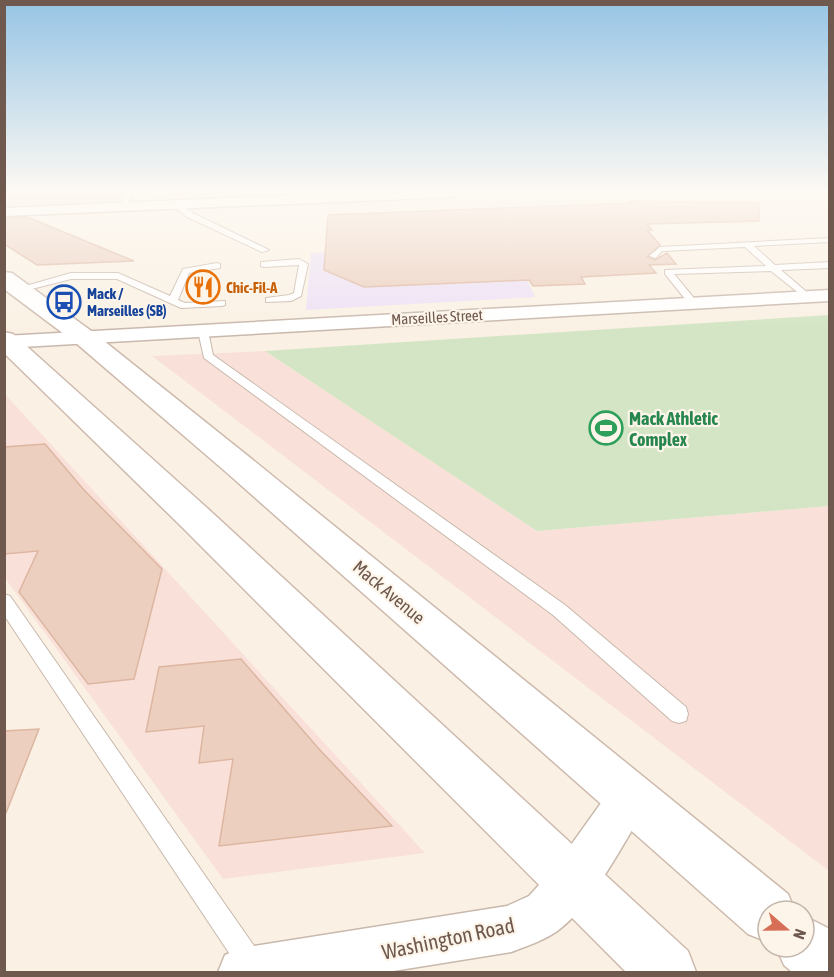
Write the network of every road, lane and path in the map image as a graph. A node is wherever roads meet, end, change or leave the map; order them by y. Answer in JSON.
{"nodes":[{"id":1,"x":241,"y":239,"type":"edge"},
{"id":2,"x":830,"y":240,"type":"edge"},
{"id":3,"x":747,"y":244,"type":"junction"},
{"id":4,"x":265,"y":250,"type":"dead end"},
{"id":5,"x":653,"y":256,"type":"dead end"},
{"id":6,"x":264,"y":264,"type":"dead end"},
{"id":7,"x":660,"y":264,"type":"dead end"},
{"id":8,"x":830,"y":265,"type":"edge"},
{"id":9,"x":217,"y":266,"type":"dead end"},
{"id":10,"x":773,"y":268,"type":"junction"},
{"id":11,"x":668,"y":272,"type":"junction"},
{"id":12,"x":12,"y":284,"type":"edge"},
{"id":13,"x":829,"y":295,"type":"edge"},
{"id":14,"x":806,"y":296,"type":"junction"},
{"id":15,"x":269,"y":300,"type":"dead end"},
{"id":16,"x":172,"y":302,"type":"junction"},
{"id":17,"x":222,"y":303,"type":"dead end"},
{"id":18,"x":693,"y":303,"type":"junction"},
{"id":19,"x":203,"y":330,"type":"junction"},
{"id":20,"x":85,"y":338,"type":"junction"},
{"id":21,"x":15,"y":341,"type":"edge"},
{"id":22,"x":4,"y":601,"type":"edge"},
{"id":23,"x":679,"y":714,"type":"dead end"},
{"id":24,"x":630,"y":796,"type":"junction"},
{"id":25,"x":572,"y":882,"type":"junction"},
{"id":26,"x":756,"y":904,"type":"edge"},
{"id":27,"x":816,"y":955,"type":"edge"},
{"id":28,"x":364,"y":964,"type":"edge"},
{"id":29,"x":830,"y":967,"type":"edge"},
{"id":30,"x":249,"y":972,"type":"edge"},
{"id":31,"x":667,"y":972,"type":"edge"}],
"edges":[{"from":1,"to":4,"type":"lane"},
{"from":2,"to":3,"type":"lane"},
{"from":3,"to":5,"type":"lane"},
{"from":3,"to":10,"type":"lane"},
{"from":6,"to":15,"type":"lane"},
{"from":7,"to":11,"type":"lane"},
{"from":8,"to":10,"type":"lane"},
{"from":9,"to":16,"type":"lane"},
{"from":10,"to":11,"type":"lane"},
{"from":10,"to":14,"type":"lane"},
{"from":11,"to":18,"type":"lane"},
{"from":12,"to":16,"type":"lane"},
{"from":12,"to":20,"type":"main road","name":"Mack Avenue"},
{"from":13,"to":14,"type":"street","name":"Marseilles Street"},
{"from":14,"to":18,"type":"street","name":"Marseilles Street"},
{"from":16,"to":17,"type":"lane"},
{"from":18,"to":19,"type":"street","name":"Marseilles Street"},
{"from":19,"to":20,"type":"street","name":"Marseilles Street"},
{"from":19,"to":23,"type":"lane"},
{"from":20,"to":21,"type":"street","name":"Marseilles Street"},
{"from":20,"to":24,"type":"main road","name":"Mack Avenue"},
{"from":21,"to":25,"type":"main road"},
{"from":22,"to":30,"type":"lane"},
{"from":24,"to":25,"type":"street","name":"Washington Road"},
{"from":24,"to":26,"type":"main road","name":"Mack Avenue"},
{"from":25,"to":28,"type":"street","name":"Washington Road"},
{"from":25,"to":31,"type":"main road"},
{"from":27,"to":29,"type":"main road"},
{"from":28,"to":30,"type":"street","name":"Washington Road"}]}
